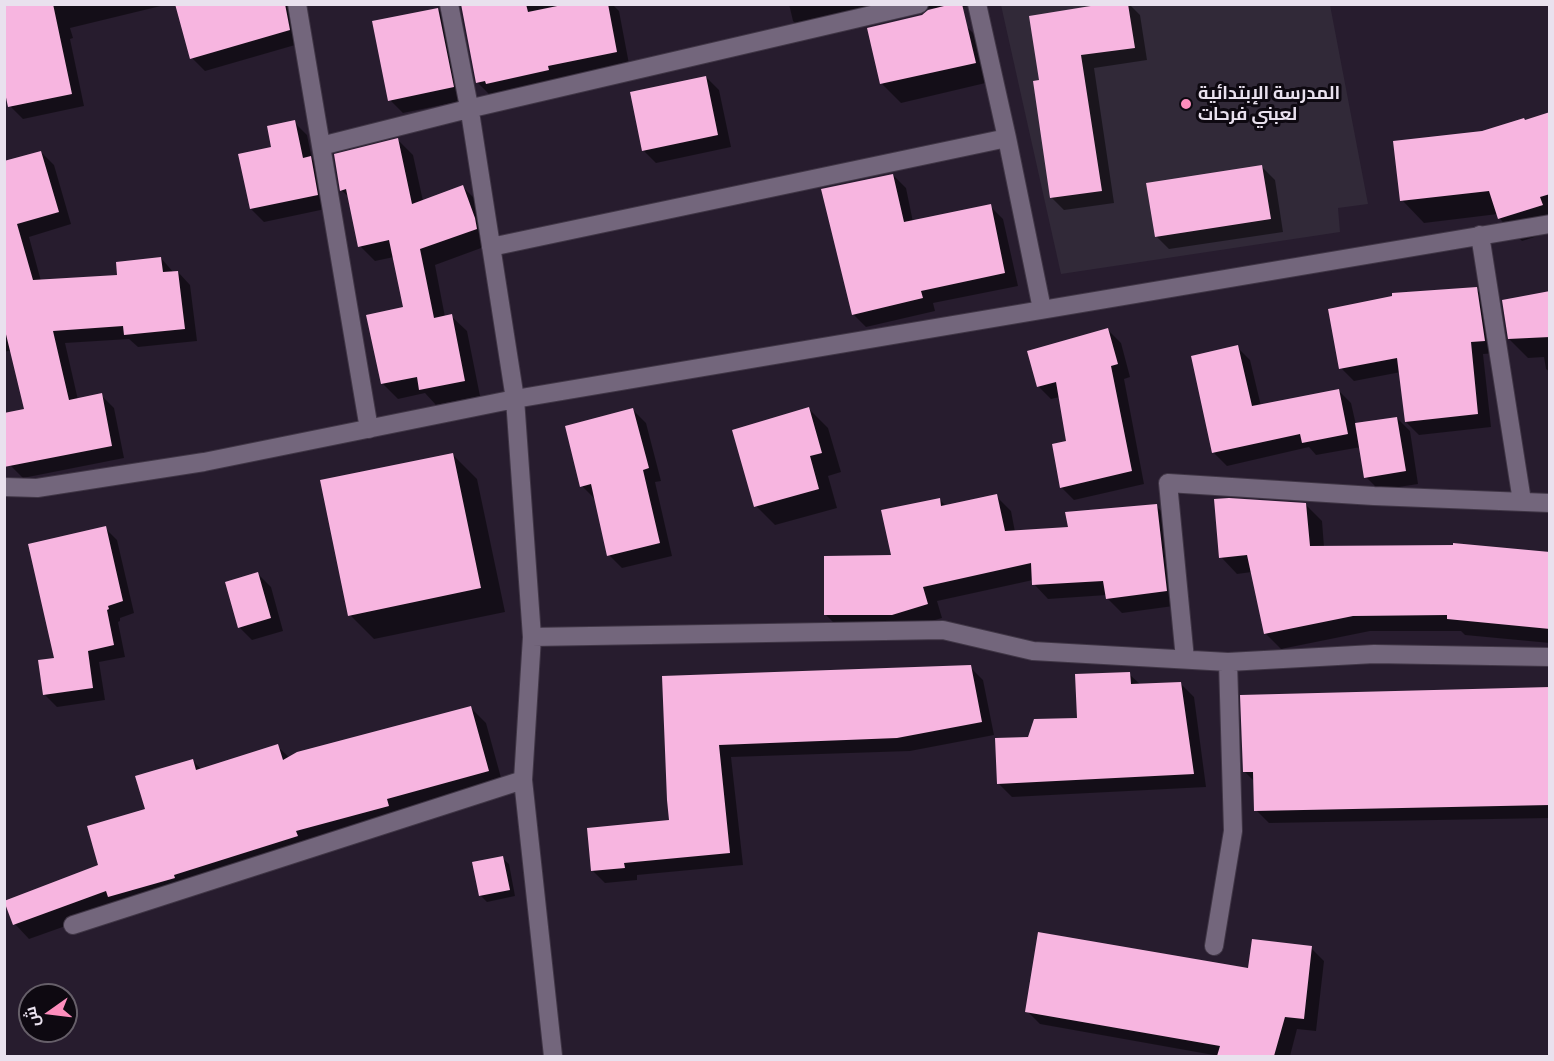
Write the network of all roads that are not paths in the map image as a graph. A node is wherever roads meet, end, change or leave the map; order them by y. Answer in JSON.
{"nodes":[{"id":1,"x":297,"y":4,"type":"edge"},
{"id":2,"x":450,"y":4,"type":"edge"},
{"id":3,"x":919,"y":4,"type":"edge"},
{"id":4,"x":977,"y":4,"type":"edge"},
{"id":5,"x":468,"y":110,"type":"junction"},
{"id":6,"x":1007,"y":138,"type":"junction"},
{"id":7,"x":321,"y":146,"type":"junction"},
{"id":8,"x":1550,"y":224,"type":"edge"},
{"id":9,"x":1480,"y":235,"type":"junction"},
{"id":10,"x":491,"y":248,"type":"junction"},
{"id":11,"x":1042,"y":309,"type":"junction"},
{"id":12,"x":515,"y":399,"type":"junction"},
{"id":13,"x":369,"y":429,"type":"junction"},
{"id":14,"x":4,"y":487,"type":"edge"},
{"id":15,"x":1522,"y":501,"type":"junction"},
{"id":16,"x":1550,"y":503,"type":"edge"},
{"id":17,"x":532,"y":637,"type":"junction"},
{"id":18,"x":1550,"y":657,"type":"edge"},
{"id":19,"x":1185,"y":659,"type":"junction"},
{"id":20,"x":1227,"y":662,"type":"junction"},
{"id":21,"x":523,"y":780,"type":"junction"},
{"id":22,"x":74,"y":925,"type":"dead end"},
{"id":23,"x":1214,"y":946,"type":"dead end"},
{"id":24,"x":553,"y":1056,"type":"edge"}],
"edges":[{"from":1,"to":7,"type":"street"},
{"from":2,"to":5,"type":"street"},
{"from":3,"to":5,"type":"street"},
{"from":4,"to":6,"type":"street"},
{"from":5,"to":7,"type":"street"},
{"from":5,"to":10,"type":"street"},
{"from":6,"to":10,"type":"street"},
{"from":6,"to":11,"type":"street"},
{"from":7,"to":13,"type":"street"},
{"from":8,"to":9,"type":"street"},
{"from":9,"to":11,"type":"street"},
{"from":9,"to":15,"type":"street"},
{"from":10,"to":12,"type":"street"},
{"from":11,"to":12,"type":"street"},
{"from":12,"to":13,"type":"street"},
{"from":12,"to":17,"type":"street"},
{"from":13,"to":14,"type":"street"},
{"from":15,"to":16,"type":"street"},
{"from":15,"to":19,"type":"street"},
{"from":17,"to":19,"type":"street"},
{"from":17,"to":21,"type":"street"},
{"from":18,"to":20,"type":"street"},
{"from":19,"to":20,"type":"street"},
{"from":20,"to":23,"type":"street"},
{"from":21,"to":22,"type":"street"},
{"from":21,"to":24,"type":"street"}]}
